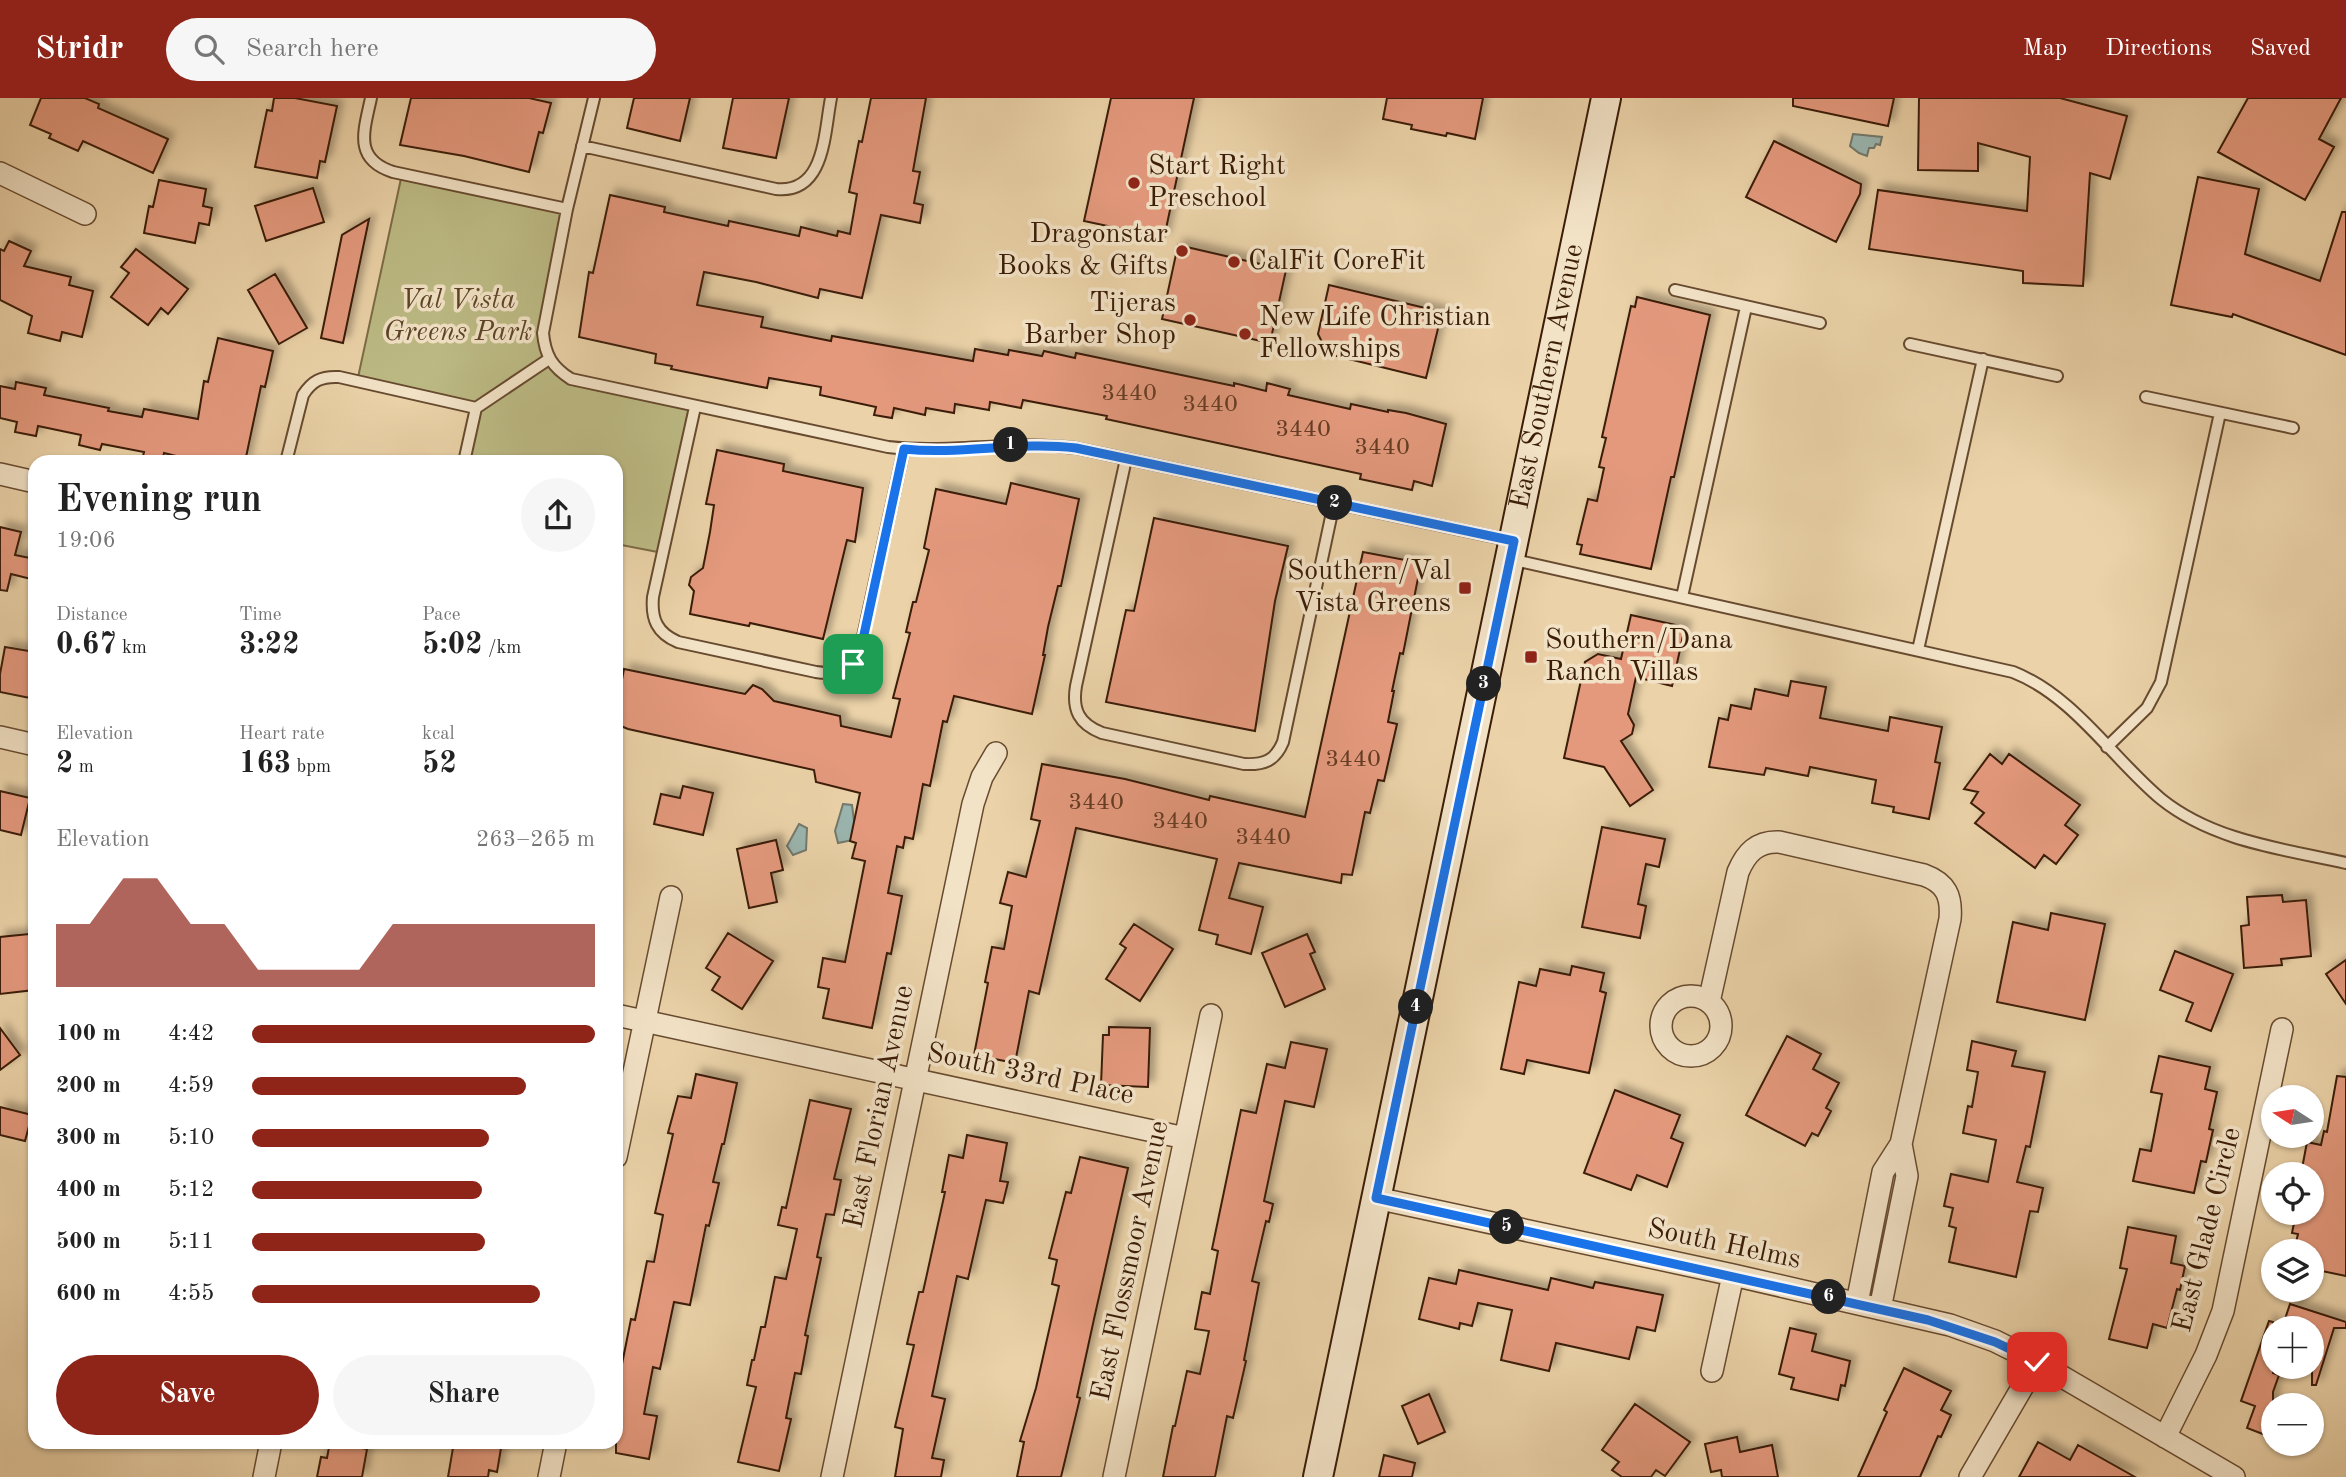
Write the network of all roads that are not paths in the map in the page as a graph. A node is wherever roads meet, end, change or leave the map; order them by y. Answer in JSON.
{"nodes":[{"id":1,"x":371,"y":98,"type":"edge"},
{"id":2,"x":594,"y":98,"type":"edge"},
{"id":3,"x":831,"y":98,"type":"edge"},
{"id":4,"x":1606,"y":98,"type":"edge"},
{"id":5,"x":582,"y":146,"type":"junction"},
{"id":6,"x":0,"y":173,"type":"edge"},
{"id":7,"x":567,"y":209,"type":"junction"},
{"id":8,"x":85,"y":214,"type":"dead end"},
{"id":9,"x":1675,"y":290,"type":"dead end"},
{"id":10,"x":1746,"y":307,"type":"junction"},
{"id":11,"x":1820,"y":323,"type":"dead end"},
{"id":12,"x":1910,"y":344,"type":"dead end"},
{"id":13,"x":549,"y":359,"type":"junction"},
{"id":14,"x":1983,"y":359,"type":"junction"},
{"id":15,"x":2057,"y":376,"type":"dead end"},
{"id":16,"x":2146,"y":397,"type":"dead end"},
{"id":17,"x":695,"y":407,"type":"junction"},
{"id":18,"x":476,"y":408,"type":"junction"},
{"id":19,"x":2220,"y":413,"type":"junction"},
{"id":20,"x":2293,"y":428,"type":"dead end"},
{"id":21,"x":904,"y":449,"type":"junction"},
{"id":22,"x":288,"y":455,"type":"edge"},
{"id":23,"x":466,"y":455,"type":"edge"},
{"id":24,"x":1126,"y":459,"type":"junction"},
{"id":25,"x":0,"y":474,"type":"edge"},
{"id":26,"x":28,"y":480,"type":"edge"},
{"id":27,"x":1334,"y":503,"type":"junction"},
{"id":28,"x":1512,"y":550,"type":"junction"},
{"id":29,"x":1682,"y":597,"type":"junction"},
{"id":30,"x":1918,"y":650,"type":"junction"},
{"id":31,"x":0,"y":737,"type":"edge"},
{"id":32,"x":28,"y":743,"type":"edge"},
{"id":33,"x":2107,"y":747,"type":"junction"},
{"id":34,"x":996,"y":753,"type":"dead end"},
{"id":35,"x":2346,"y":863,"type":"edge"},
{"id":36,"x":671,"y":897,"type":"dead end"},
{"id":37,"x":1709,"y":1002,"type":"dead end"},
{"id":38,"x":1211,"y":1015,"type":"dead end"},
{"id":39,"x":623,"y":1016,"type":"edge"},
{"id":40,"x":645,"y":1021,"type":"junction"},
{"id":41,"x":2282,"y":1029,"type":"dead end"},
{"id":42,"x":915,"y":1079,"type":"junction"},
{"id":43,"x":623,"y":1124,"type":"edge"},
{"id":44,"x":1185,"y":1138,"type":"junction"},
{"id":45,"x":1901,"y":1144,"type":"junction"},
{"id":46,"x":1376,"y":1198,"type":"junction"},
{"id":47,"x":1732,"y":1275,"type":"junction"},
{"id":48,"x":1857,"y":1303,"type":"junction"},
{"id":49,"x":1880,"y":1309,"type":"junction"},
{"id":50,"x":2037,"y":1362,"type":"junction"},
{"id":51,"x":1712,"y":1371,"type":"dead end"},
{"id":52,"x":2165,"y":1437,"type":"junction"},
{"id":53,"x":270,"y":1449,"type":"edge"},
{"id":54,"x":555,"y":1449,"type":"edge"},
{"id":55,"x":264,"y":1477,"type":"edge"},
{"id":56,"x":549,"y":1477,"type":"edge"},
{"id":57,"x":831,"y":1477,"type":"edge"},
{"id":58,"x":1114,"y":1477,"type":"edge"},
{"id":59,"x":1318,"y":1477,"type":"edge"},
{"id":60,"x":1970,"y":1477,"type":"edge"},
{"id":61,"x":2234,"y":1477,"type":"edge"}],
"edges":[{"from":1,"to":7,"type":"lane"},
{"from":2,"to":5,"type":"lane"},
{"from":3,"to":5,"type":"lane"},
{"from":4,"to":28,"type":"main road","name":"East Southern Avenue"},
{"from":5,"to":7,"type":"lane"},
{"from":6,"to":8,"type":"street"},
{"from":7,"to":13,"type":"lane"},
{"from":9,"to":10,"type":"lane"},
{"from":10,"to":11,"type":"lane"},
{"from":10,"to":29,"type":"lane"},
{"from":12,"to":14,"type":"lane"},
{"from":13,"to":17,"type":"lane"},
{"from":13,"to":18,"type":"lane"},
{"from":14,"to":15,"type":"lane"},
{"from":14,"to":30,"type":"lane"},
{"from":16,"to":19,"type":"lane"},
{"from":17,"to":21,"type":"lane"},
{"from":17,"to":21,"type":"lane"},
{"from":18,"to":22,"type":"lane"},
{"from":18,"to":23,"type":"lane"},
{"from":19,"to":20,"type":"lane"},
{"from":19,"to":33,"type":"lane"},
{"from":21,"to":24,"type":"lane"},
{"from":24,"to":27,"type":"lane"},
{"from":24,"to":27,"type":"lane"},
{"from":25,"to":26,"type":"street"},
{"from":27,"to":28,"type":"lane"},
{"from":28,"to":29,"type":"lane"},
{"from":28,"to":46,"type":"main road","name":"East Southern Avenue"},
{"from":29,"to":30,"type":"lane"},
{"from":30,"to":33,"type":"lane"},
{"from":31,"to":32,"type":"street"},
{"from":33,"to":35,"type":"lane"},
{"from":34,"to":42,"type":"street","name":"East Florian Avenue"},
{"from":36,"to":40,"type":"street"},
{"from":37,"to":45,"type":"street"},
{"from":38,"to":44,"type":"street","name":"East Flossmoor Avenue"},
{"from":39,"to":40,"type":"street","name":"South 33rd Place"},
{"from":40,"to":42,"type":"street","name":"South 33rd Place"},
{"from":40,"to":43,"type":"street"},
{"from":41,"to":52,"type":"street","name":"East Glade Circle"},
{"from":42,"to":44,"type":"street","name":"South 33rd Place"},
{"from":42,"to":57,"type":"street","name":"East Florian Avenue"},
{"from":44,"to":58,"type":"street","name":"East Flossmoor Avenue"},
{"from":45,"to":48,"type":"street"},
{"from":45,"to":49,"type":"street"},
{"from":46,"to":47,"type":"street","name":"South Helms"},
{"from":46,"to":59,"type":"main road","name":"East Southern Avenue"},
{"from":47,"to":48,"type":"street","name":"South Helms"},
{"from":47,"to":51,"type":"street"},
{"from":48,"to":49,"type":"street","name":"South Helms"},
{"from":49,"to":50,"type":"street","name":"South Helms"},
{"from":50,"to":52,"type":"street","name":"South Helms"},
{"from":50,"to":60,"type":"street"},
{"from":52,"to":61,"type":"street","name":"South Helms"},
{"from":53,"to":55,"type":"street"},
{"from":54,"to":56,"type":"street"}]}
